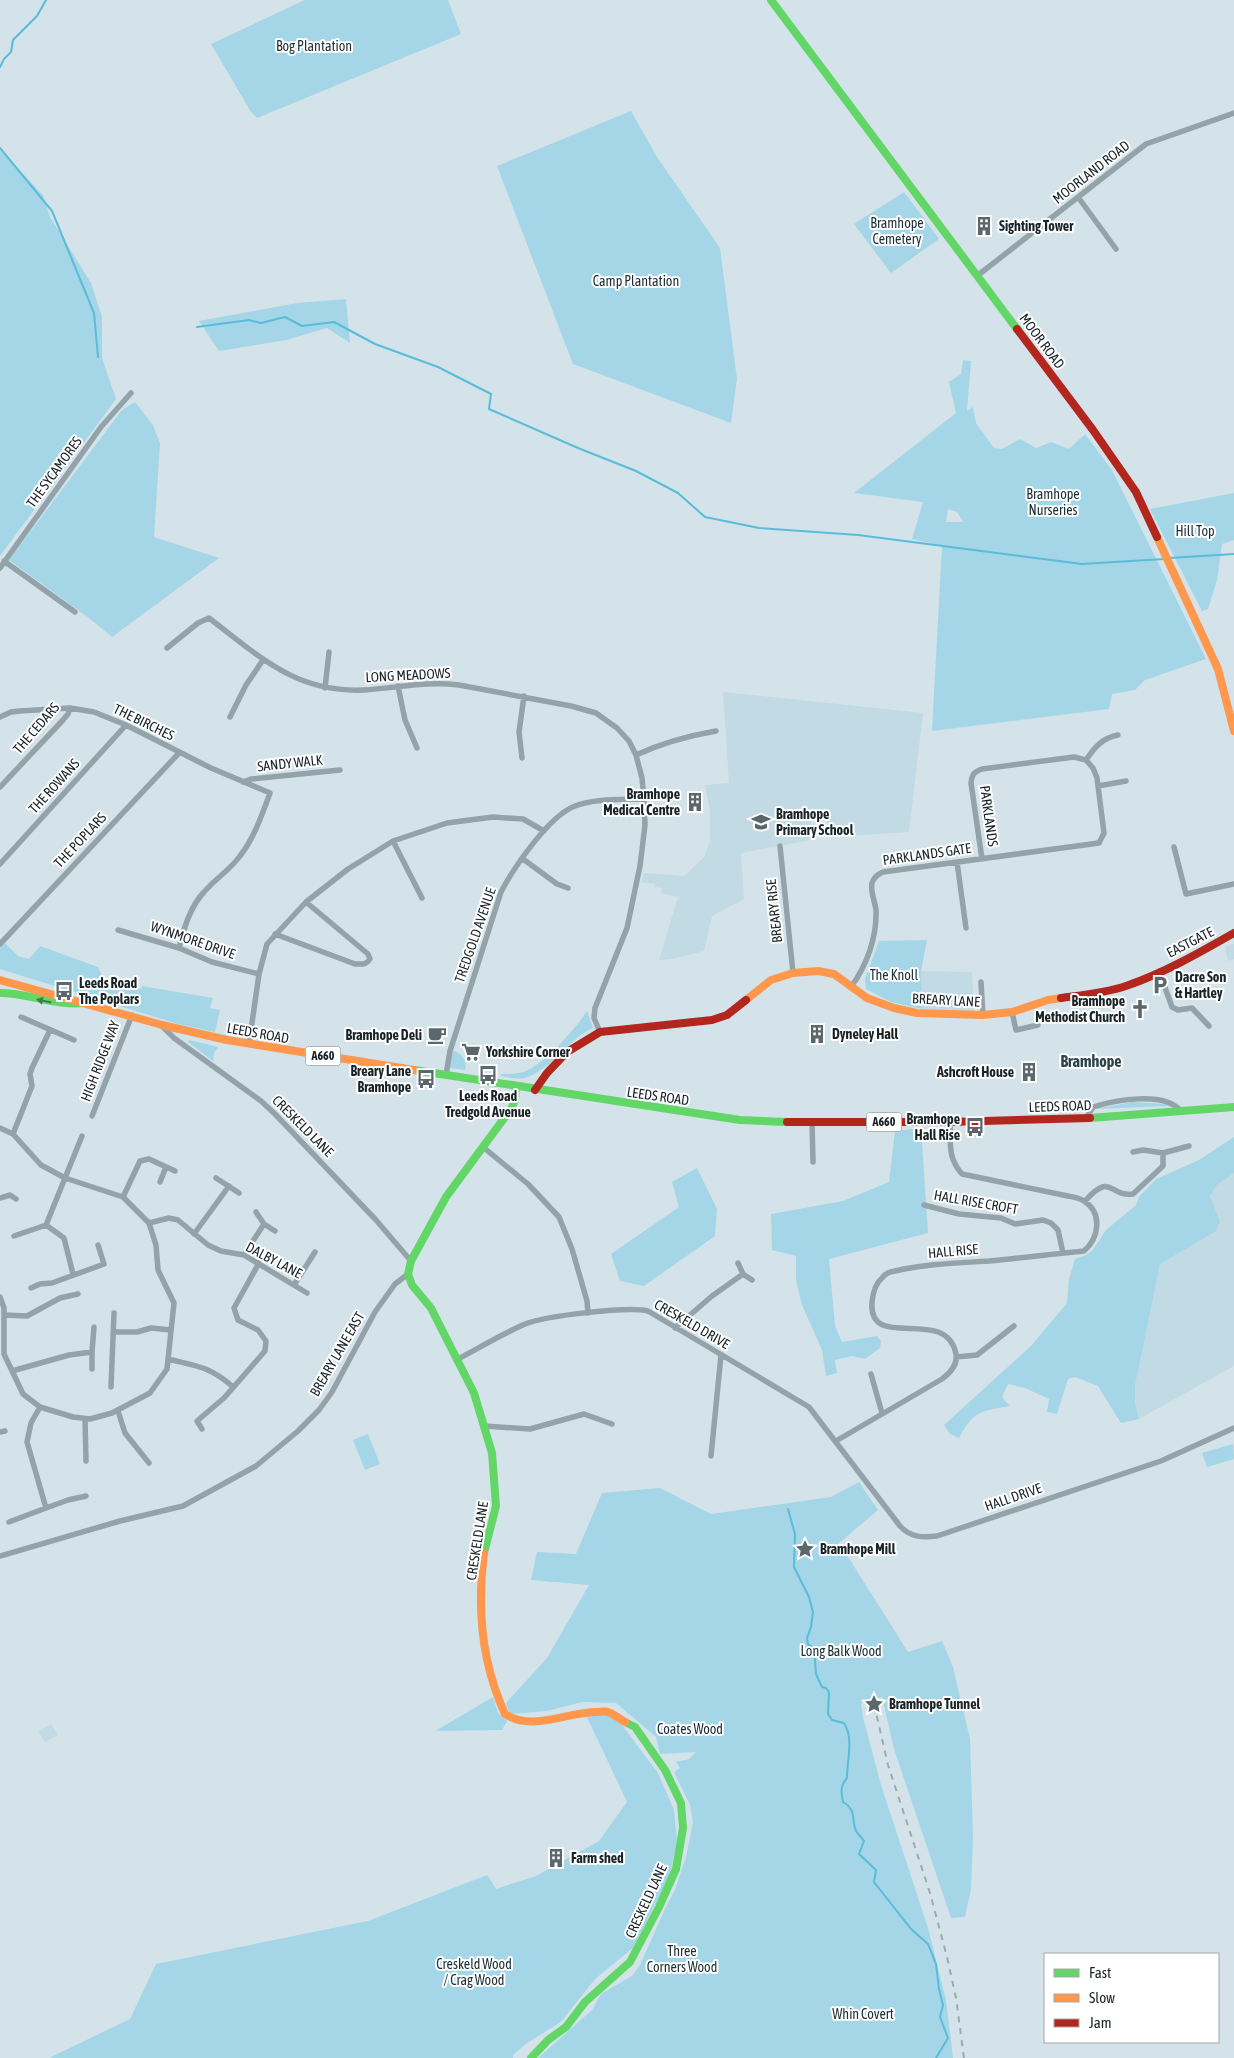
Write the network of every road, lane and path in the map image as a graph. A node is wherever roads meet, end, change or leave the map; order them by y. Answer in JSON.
{"nodes":[{"id":1,"x":771,"y":0,"type":"edge"},
{"id":2,"x":1234,"y":113,"type":"edge"},
{"id":3,"x":1078,"y":197,"type":"junction"},
{"id":4,"x":1116,"y":249,"type":"dead end"},
{"id":5,"x":977,"y":276,"type":"junction"},
{"id":6,"x":131,"y":393,"type":"dead end"},
{"id":7,"x":4,"y":562,"type":"junction"},
{"id":8,"x":0,"y":568,"type":"edge"},
{"id":9,"x":74,"y":612,"type":"dead end"},
{"id":10,"x":167,"y":648,"type":"dead end"},
{"id":11,"x":330,"y":652,"type":"dead end"},
{"id":12,"x":263,"y":660,"type":"junction"},
{"id":13,"x":398,"y":686,"type":"junction"},
{"id":14,"x":325,"y":688,"type":"junction"},
{"id":15,"x":524,"y":696,"type":"junction"},
{"id":16,"x":70,"y":708,"type":"junction"},
{"id":17,"x":0,"y":717,"type":"edge"},
{"id":18,"x":230,"y":717,"type":"dead end"},
{"id":19,"x":126,"y":725,"type":"junction"},
{"id":20,"x":716,"y":731,"type":"dead end"},
{"id":21,"x":1234,"y":731,"type":"edge"},
{"id":22,"x":1118,"y":735,"type":"dead end"},
{"id":23,"x":417,"y":748,"type":"dead end"},
{"id":24,"x":179,"y":753,"type":"junction"},
{"id":25,"x":636,"y":755,"type":"junction"},
{"id":26,"x":522,"y":758,"type":"dead end"},
{"id":27,"x":1086,"y":760,"type":"junction"},
{"id":28,"x":340,"y":770,"type":"dead end"},
{"id":29,"x":1126,"y":781,"type":"dead end"},
{"id":30,"x":243,"y":782,"type":"junction"},
{"id":31,"x":1098,"y":786,"type":"junction"},
{"id":32,"x":0,"y":787,"type":"edge"},
{"id":33,"x":644,"y":800,"type":"junction"},
{"id":34,"x":544,"y":831,"type":"junction"},
{"id":35,"x":392,"y":841,"type":"junction"},
{"id":36,"x":780,"y":846,"type":"dead end"},
{"id":37,"x":1174,"y":847,"type":"dead end"},
{"id":38,"x":982,"y":858,"type":"junction"},
{"id":39,"x":523,"y":859,"type":"junction"},
{"id":40,"x":957,"y":862,"type":"junction"},
{"id":41,"x":0,"y":864,"type":"edge"},
{"id":42,"x":1234,"y":884,"type":"edge"},
{"id":43,"x":568,"y":888,"type":"dead end"},
{"id":44,"x":422,"y":898,"type":"dead end"},
{"id":45,"x":306,"y":902,"type":"junction"},
{"id":46,"x":966,"y":928,"type":"dead end"},
{"id":47,"x":118,"y":930,"type":"dead end"},
{"id":48,"x":275,"y":934,"type":"junction"},
{"id":49,"x":1234,"y":934,"type":"edge"},
{"id":50,"x":0,"y":944,"type":"edge"},
{"id":51,"x":179,"y":948,"type":"junction"},
{"id":52,"x":1159,"y":971,"type":"junction"},
{"id":53,"x":793,"y":973,"type":"junction"},
{"id":54,"x":259,"y":974,"type":"junction"},
{"id":55,"x":0,"y":980,"type":"edge"},
{"id":56,"x":981,"y":982,"type":"dead end"},
{"id":57,"x":851,"y":987,"type":"junction"},
{"id":58,"x":0,"y":993,"type":"edge"},
{"id":59,"x":88,"y":1002,"type":"junction"},
{"id":60,"x":1012,"y":1012,"type":"junction"},
{"id":61,"x":132,"y":1015,"type":"junction"},
{"id":62,"x":983,"y":1015,"type":"junction"},
{"id":63,"x":21,"y":1017,"type":"dead end"},
{"id":64,"x":162,"y":1025,"type":"junction"},
{"id":65,"x":1038,"y":1025,"type":"dead end"},
{"id":66,"x":1209,"y":1026,"type":"dead end"},
{"id":67,"x":50,"y":1030,"type":"junction"},
{"id":68,"x":600,"y":1032,"type":"junction"},
{"id":69,"x":74,"y":1040,"type":"dead end"},
{"id":70,"x":248,"y":1044,"type":"junction"},
{"id":71,"x":446,"y":1075,"type":"junction"},
{"id":72,"x":516,"y":1087,"type":"junction"},
{"id":73,"x":535,"y":1090,"type":"junction"},
{"id":74,"x":1234,"y":1107,"type":"edge"},
{"id":75,"x":1180,"y":1111,"type":"junction"},
{"id":76,"x":92,"y":1116,"type":"dead end"},
{"id":77,"x":1086,"y":1118,"type":"junction"},
{"id":78,"x":812,"y":1122,"type":"junction"},
{"id":79,"x":950,"y":1122,"type":"junction"},
{"id":80,"x":0,"y":1128,"type":"edge"},
{"id":81,"x":13,"y":1134,"type":"junction"},
{"id":82,"x":82,"y":1136,"type":"dead end"},
{"id":83,"x":1190,"y":1146,"type":"dead end"},
{"id":84,"x":483,"y":1147,"type":"junction"},
{"id":85,"x":1134,"y":1152,"type":"dead end"},
{"id":86,"x":1164,"y":1153,"type":"junction"},
{"id":87,"x":813,"y":1162,"type":"dead end"},
{"id":88,"x":166,"y":1167,"type":"junction"},
{"id":89,"x":175,"y":1171,"type":"dead end"},
{"id":90,"x":65,"y":1178,"type":"junction"},
{"id":91,"x":216,"y":1178,"type":"dead end"},
{"id":92,"x":160,"y":1182,"type":"dead end"},
{"id":93,"x":229,"y":1186,"type":"junction"},
{"id":94,"x":239,"y":1193,"type":"dead end"},
{"id":95,"x":123,"y":1197,"type":"junction"},
{"id":96,"x":0,"y":1198,"type":"edge"},
{"id":97,"x":16,"y":1199,"type":"dead end"},
{"id":98,"x":1085,"y":1201,"type":"junction"},
{"id":99,"x":924,"y":1206,"type":"dead end"},
{"id":100,"x":256,"y":1212,"type":"dead end"},
{"id":101,"x":149,"y":1222,"type":"junction"},
{"id":102,"x":264,"y":1224,"type":"junction"},
{"id":103,"x":46,"y":1225,"type":"junction"},
{"id":104,"x":274,"y":1231,"type":"dead end"},
{"id":105,"x":194,"y":1234,"type":"junction"},
{"id":106,"x":14,"y":1236,"type":"dead end"},
{"id":107,"x":98,"y":1245,"type":"dead end"},
{"id":108,"x":315,"y":1252,"type":"dead end"},
{"id":109,"x":1063,"y":1252,"type":"junction"},
{"id":110,"x":244,"y":1255,"type":"junction"},
{"id":111,"x":411,"y":1261,"type":"junction"},
{"id":112,"x":259,"y":1263,"type":"junction"},
{"id":113,"x":738,"y":1264,"type":"dead end"},
{"id":114,"x":73,"y":1274,"type":"junction"},
{"id":115,"x":408,"y":1274,"type":"junction"},
{"id":116,"x":743,"y":1274,"type":"junction"},
{"id":117,"x":752,"y":1280,"type":"dead end"},
{"id":118,"x":294,"y":1285,"type":"junction"},
{"id":119,"x":31,"y":1288,"type":"dead end"},
{"id":120,"x":307,"y":1293,"type":"dead end"},
{"id":121,"x":78,"y":1294,"type":"dead end"},
{"id":122,"x":0,"y":1297,"type":"edge"},
{"id":123,"x":114,"y":1313,"type":"dead end"},
{"id":124,"x":588,"y":1313,"type":"junction"},
{"id":125,"x":4,"y":1315,"type":"junction"},
{"id":126,"x":1014,"y":1326,"type":"dead end"},
{"id":127,"x":94,"y":1327,"type":"dead end"},
{"id":128,"x":675,"y":1328,"type":"junction"},
{"id":129,"x":171,"y":1330,"type":"junction"},
{"id":130,"x":114,"y":1332,"type":"junction"},
{"id":131,"x":92,"y":1352,"type":"junction"},
{"id":132,"x":2,"y":1355,"type":"edge"},
{"id":133,"x":721,"y":1355,"type":"junction"},
{"id":134,"x":956,"y":1357,"type":"junction"},
{"id":135,"x":168,"y":1359,"type":"junction"},
{"id":136,"x":456,"y":1360,"type":"junction"},
{"id":137,"x":92,"y":1369,"type":"dead end"},
{"id":138,"x":12,"y":1370,"type":"junction"},
{"id":139,"x":871,"y":1374,"type":"dead end"},
{"id":140,"x":232,"y":1386,"type":"junction"},
{"id":141,"x":110,"y":1387,"type":"dead end"},
{"id":142,"x":40,"y":1407,"type":"junction"},
{"id":143,"x":118,"y":1411,"type":"junction"},
{"id":144,"x":882,"y":1413,"type":"junction"},
{"id":145,"x":85,"y":1419,"type":"junction"},
{"id":146,"x":612,"y":1424,"type":"dead end"},
{"id":147,"x":485,"y":1426,"type":"junction"},
{"id":148,"x":1234,"y":1428,"type":"edge"},
{"id":149,"x":202,"y":1429,"type":"dead end"},
{"id":150,"x":836,"y":1441,"type":"junction"},
{"id":151,"x":711,"y":1456,"type":"dead end"},
{"id":152,"x":86,"y":1461,"type":"dead end"},
{"id":153,"x":149,"y":1463,"type":"dead end"},
{"id":154,"x":86,"y":1496,"type":"dead end"},
{"id":155,"x":46,"y":1508,"type":"junction"},
{"id":156,"x":8,"y":1522,"type":"dead end"},
{"id":157,"x":0,"y":1556,"type":"edge"},
{"id":158,"x":531,"y":2058,"type":"edge"}],
"edges":[{"from":1,"to":5,"type":"main road","name":"MOOR ROAD"},
{"from":2,"to":3,"type":"street","name":"MOORLAND ROAD"},
{"from":3,"to":4,"type":"street"},
{"from":3,"to":5,"type":"street","name":"MOORLAND ROAD"},
{"from":5,"to":21,"type":"main road","name":"MOOR ROAD"},
{"from":6,"to":7,"type":"street","name":"THE SYCAMORES"},
{"from":7,"to":8,"type":"street","name":"THE SYCAMORES"},
{"from":7,"to":9,"type":"street"},
{"from":10,"to":12,"type":"street","name":"LONG MEADOWS"},
{"from":11,"to":14,"type":"street"},
{"from":12,"to":14,"type":"street","name":"LONG MEADOWS"},
{"from":12,"to":18,"type":"street"},
{"from":13,"to":14,"type":"street","name":"LONG MEADOWS"},
{"from":13,"to":15,"type":"street","name":"LONG MEADOWS"},
{"from":13,"to":23,"type":"street"},
{"from":15,"to":25,"type":"street","name":"LONG MEADOWS"},
{"from":15,"to":26,"type":"street"},
{"from":16,"to":17,"type":"street","name":"THE BIRCHES"},
{"from":16,"to":19,"type":"street","name":"THE BIRCHES"},
{"from":16,"to":32,"type":"street","name":"THE CEDARS"},
{"from":19,"to":24,"type":"street","name":"THE BIRCHES"},
{"from":19,"to":41,"type":"street","name":"THE ROWANS"},
{"from":20,"to":25,"type":"street"},
{"from":22,"to":27,"type":"street"},
{"from":24,"to":30,"type":"street","name":"THE BIRCHES"},
{"from":24,"to":50,"type":"street","name":"THE POPLARS"},
{"from":25,"to":33,"type":"street"},
{"from":27,"to":31,"type":"street","name":"PARKLANDS"},
{"from":27,"to":38,"type":"street","name":"PARKLANDS"},
{"from":28,"to":30,"type":"street","name":"SANDY WALK"},
{"from":29,"to":31,"type":"street"},
{"from":30,"to":51,"type":"street","name":"THE BIRCHES"},
{"from":31,"to":38,"type":"street","name":"PARKLANDS"},
{"from":33,"to":34,"type":"street","name":"TREDGOLD AVENUE"},
{"from":33,"to":68,"type":"street"},
{"from":34,"to":35,"type":"street"},
{"from":34,"to":39,"type":"street","name":"TREDGOLD AVENUE"},
{"from":35,"to":44,"type":"street"},
{"from":35,"to":45,"type":"street"},
{"from":36,"to":53,"type":"street","name":"BREARY RISE"},
{"from":37,"to":42,"type":"street"},
{"from":38,"to":40,"type":"street","name":"PARKLANDS GATE"},
{"from":39,"to":43,"type":"street"},
{"from":39,"to":71,"type":"street","name":"TREDGOLD AVENUE"},
{"from":40,"to":46,"type":"street"},
{"from":40,"to":57,"type":"street","name":"PARKLANDS GATE"},
{"from":45,"to":48,"type":"street"},
{"from":45,"to":48,"type":"street"},
{"from":47,"to":51,"type":"street","name":"WYNMORE DRIVE"},
{"from":48,"to":54,"type":"street"},
{"from":49,"to":52,"type":"main road","name":"EASTGATE"},
{"from":51,"to":54,"type":"street","name":"WYNMORE DRIVE"},
{"from":52,"to":60,"type":"main road","name":"BREARY LANE"},
{"from":52,"to":66,"type":"street"},
{"from":53,"to":57,"type":"main road","name":"BREARY LANE"},
{"from":53,"to":68,"type":"main road","name":"BREARY LANE"},
{"from":54,"to":70,"type":"street"},
{"from":55,"to":59,"type":"main road","name":"LEEDS ROAD","number":"A660"},
{"from":56,"to":62,"type":"street"},
{"from":57,"to":62,"type":"main road","name":"BREARY LANE"},
{"from":59,"to":58,"type":"main road","name":"LEEDS ROAD","number":"A660","one_way":true},
{"from":59,"to":61,"type":"main road","name":"LEEDS ROAD","number":"A660"},
{"from":60,"to":62,"type":"main road","name":"BREARY LANE"},
{"from":60,"to":65,"type":"street"},
{"from":61,"to":64,"type":"main road","name":"LEEDS ROAD","number":"A660"},
{"from":61,"to":76,"type":"street","name":"HIGH RIDGE WAY"},
{"from":63,"to":67,"type":"street"},
{"from":64,"to":70,"type":"main road","name":"LEEDS ROAD","number":"A660"},
{"from":64,"to":111,"type":"street","name":"CRESKELD LANE"},
{"from":67,"to":69,"type":"street"},
{"from":67,"to":81,"type":"street"},
{"from":68,"to":73,"type":"main road","name":"BREARY LANE"},
{"from":70,"to":71,"type":"main road","name":"LEEDS ROAD","number":"A660"},
{"from":71,"to":72,"type":"main road","name":"LEEDS ROAD","number":"A660"},
{"from":72,"to":73,"type":"main road","name":"LEEDS ROAD","number":"A660"},
{"from":72,"to":84,"type":"main road"},
{"from":73,"to":78,"type":"main road","name":"LEEDS ROAD","number":"A660"},
{"from":74,"to":75,"type":"main road","name":"LEEDS ROAD","number":"A660"},
{"from":75,"to":77,"type":"main road","name":"LEEDS ROAD","number":"A660"},
{"from":75,"to":77,"type":"street"},
{"from":77,"to":79,"type":"main road","name":"LEEDS ROAD","number":"A660"},
{"from":78,"to":79,"type":"main road","name":"LEEDS ROAD","number":"A660"},
{"from":78,"to":87,"type":"street"},
{"from":79,"to":98,"type":"street"},
{"from":80,"to":81,"type":"street"},
{"from":81,"to":90,"type":"street"},
{"from":82,"to":90,"type":"street"},
{"from":83,"to":86,"type":"street"},
{"from":84,"to":111,"type":"main road"},
{"from":84,"to":124,"type":"street"},
{"from":85,"to":86,"type":"street"},
{"from":86,"to":98,"type":"street"},
{"from":88,"to":89,"type":"street"},
{"from":88,"to":92,"type":"street"},
{"from":88,"to":95,"type":"street"},
{"from":90,"to":95,"type":"street"},
{"from":90,"to":103,"type":"street"},
{"from":91,"to":93,"type":"street"},
{"from":93,"to":94,"type":"street"},
{"from":93,"to":105,"type":"street"},
{"from":95,"to":101,"type":"street"},
{"from":96,"to":97,"type":"street"},
{"from":98,"to":109,"type":"street","name":"HALL RISE"},
{"from":99,"to":109,"type":"street","name":"HALL RISE CROFT"},
{"from":100,"to":102,"type":"street"},
{"from":101,"to":105,"type":"street","name":"DALBY LANE"},
{"from":101,"to":129,"type":"street"},
{"from":102,"to":104,"type":"street"},
{"from":102,"to":110,"type":"street"},
{"from":103,"to":106,"type":"street"},
{"from":103,"to":114,"type":"street"},
{"from":105,"to":110,"type":"street","name":"DALBY LANE"},
{"from":107,"to":114,"type":"street"},
{"from":108,"to":118,"type":"street"},
{"from":109,"to":134,"type":"street","name":"HALL RISE"},
{"from":110,"to":112,"type":"street","name":"DALBY LANE"},
{"from":111,"to":115,"type":"main road"},
{"from":112,"to":118,"type":"street","name":"DALBY LANE"},
{"from":112,"to":140,"type":"street"},
{"from":113,"to":116,"type":"street"},
{"from":114,"to":119,"type":"street"},
{"from":115,"to":136,"type":"main road","name":"CRESKELD LANE"},
{"from":115,"to":157,"type":"street","name":"BREARY LANE EAST"},
{"from":116,"to":117,"type":"street"},
{"from":116,"to":128,"type":"street"},
{"from":118,"to":120,"type":"street","name":"DALBY LANE"},
{"from":121,"to":125,"type":"street"},
{"from":122,"to":125,"type":"street"},
{"from":123,"to":130,"type":"street"},
{"from":124,"to":128,"type":"street","name":"CRESKELD DRIVE"},
{"from":124,"to":136,"type":"street","name":"CRESKELD DRIVE"},
{"from":125,"to":132,"type":"street"},
{"from":126,"to":134,"type":"street"},
{"from":127,"to":131,"type":"street"},
{"from":128,"to":133,"type":"street","name":"CRESKELD DRIVE"},
{"from":129,"to":130,"type":"street"},
{"from":129,"to":135,"type":"street"},
{"from":130,"to":141,"type":"street"},
{"from":131,"to":137,"type":"street"},
{"from":131,"to":138,"type":"street"},
{"from":132,"to":138,"type":"street"},
{"from":133,"to":150,"type":"street","name":"CRESKELD DRIVE"},
{"from":133,"to":151,"type":"street"},
{"from":134,"to":144,"type":"street"},
{"from":135,"to":140,"type":"street"},
{"from":135,"to":143,"type":"street"},
{"from":136,"to":147,"type":"main road","name":"CRESKELD LANE"},
{"from":138,"to":142,"type":"street"},
{"from":139,"to":144,"type":"street"},
{"from":140,"to":149,"type":"street"},
{"from":142,"to":145,"type":"street"},
{"from":142,"to":155,"type":"street"},
{"from":143,"to":145,"type":"street"},
{"from":143,"to":153,"type":"street"},
{"from":144,"to":150,"type":"street"},
{"from":145,"to":152,"type":"street"},
{"from":146,"to":147,"type":"street"},
{"from":147,"to":158,"type":"main road","name":"CRESKELD LANE"},
{"from":148,"to":150,"type":"street","name":"HALL DRIVE"},
{"from":154,"to":155,"type":"street"},
{"from":155,"to":156,"type":"street"}]}
